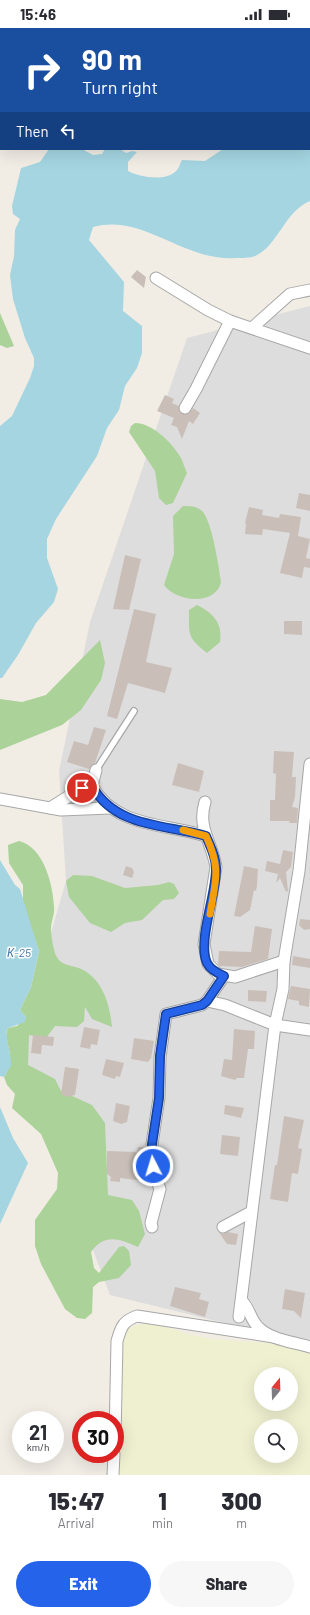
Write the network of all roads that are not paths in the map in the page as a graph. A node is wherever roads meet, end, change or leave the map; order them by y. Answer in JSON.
{"nodes":[{"id":1,"x":156,"y":278,"type":"dead end"},
{"id":2,"x":310,"y":290,"type":"edge"},
{"id":3,"x":230,"y":321,"type":"junction"},
{"id":4,"x":252,"y":328,"type":"junction"},
{"id":5,"x":310,"y":348,"type":"edge"},
{"id":6,"x":184,"y":408,"type":"dead end"},
{"id":7,"x":134,"y":711,"type":"dead end"},
{"id":8,"x":310,"y":764,"type":"edge"},
{"id":9,"x":96,"y":770,"type":"joint"},
{"id":10,"x":92,"y":786,"type":"junction"},
{"id":11,"x":0,"y":799,"type":"edge"},
{"id":12,"x":205,"y":802,"type":"dead end"},
{"id":13,"x":50,"y":808,"type":"junction"},
{"id":14,"x":110,"y":808,"type":"junction"},
{"id":15,"x":206,"y":836,"type":"junction"},
{"id":16,"x":284,"y":961,"type":"junction"},
{"id":17,"x":224,"y":976,"type":"junction"},
{"id":18,"x":207,"y":1001,"type":"junction"},
{"id":19,"x":275,"y":1025,"type":"junction"},
{"id":20,"x":310,"y":1030,"type":"edge"},
{"id":21,"x":251,"y":1212,"type":"junction"},
{"id":22,"x":152,"y":1227,"type":"dead end"},
{"id":23,"x":222,"y":1227,"type":"dead end"},
{"id":24,"x":242,"y":1301,"type":"junction"},
{"id":25,"x":239,"y":1317,"type":"dead end"},
{"id":26,"x":274,"y":1337,"type":"junction"},
{"id":27,"x":310,"y":1347,"type":"edge"},
{"id":28,"x":116,"y":1411,"type":"edge"},
{"id":29,"x":114,"y":1463,"type":"edge"},
{"id":30,"x":113,"y":1475,"type":"edge"}],
"edges":[{"from":1,"to":3,"type":"street"},
{"from":2,"to":4,"type":"street"},
{"from":3,"to":4,"type":"street"},
{"from":3,"to":6,"type":"street"},
{"from":4,"to":5,"type":"street"},
{"from":7,"to":9,"type":"lane"},
{"from":8,"to":16,"type":"street"},
{"from":9,"to":10,"type":"street"},
{"from":10,"to":13,"type":"street"},
{"from":10,"to":14,"type":"street"},
{"from":11,"to":13,"type":"street"},
{"from":12,"to":15,"type":"street"},
{"from":13,"to":14,"type":"street"},
{"from":14,"to":15,"type":"street"},
{"from":15,"to":17,"type":"street"},
{"from":16,"to":17,"type":"street"},
{"from":16,"to":19,"type":"street"},
{"from":17,"to":18,"type":"street"},
{"from":18,"to":19,"type":"street"},
{"from":18,"to":22,"type":"street"},
{"from":19,"to":20,"type":"street"},
{"from":19,"to":21,"type":"street"},
{"from":21,"to":23,"type":"street"},
{"from":21,"to":24,"type":"street"},
{"from":24,"to":25,"type":"street"},
{"from":24,"to":26,"type":"street"},
{"from":26,"to":27,"type":"street"},
{"from":26,"to":28,"type":"street"},
{"from":29,"to":30,"type":"street"}]}
